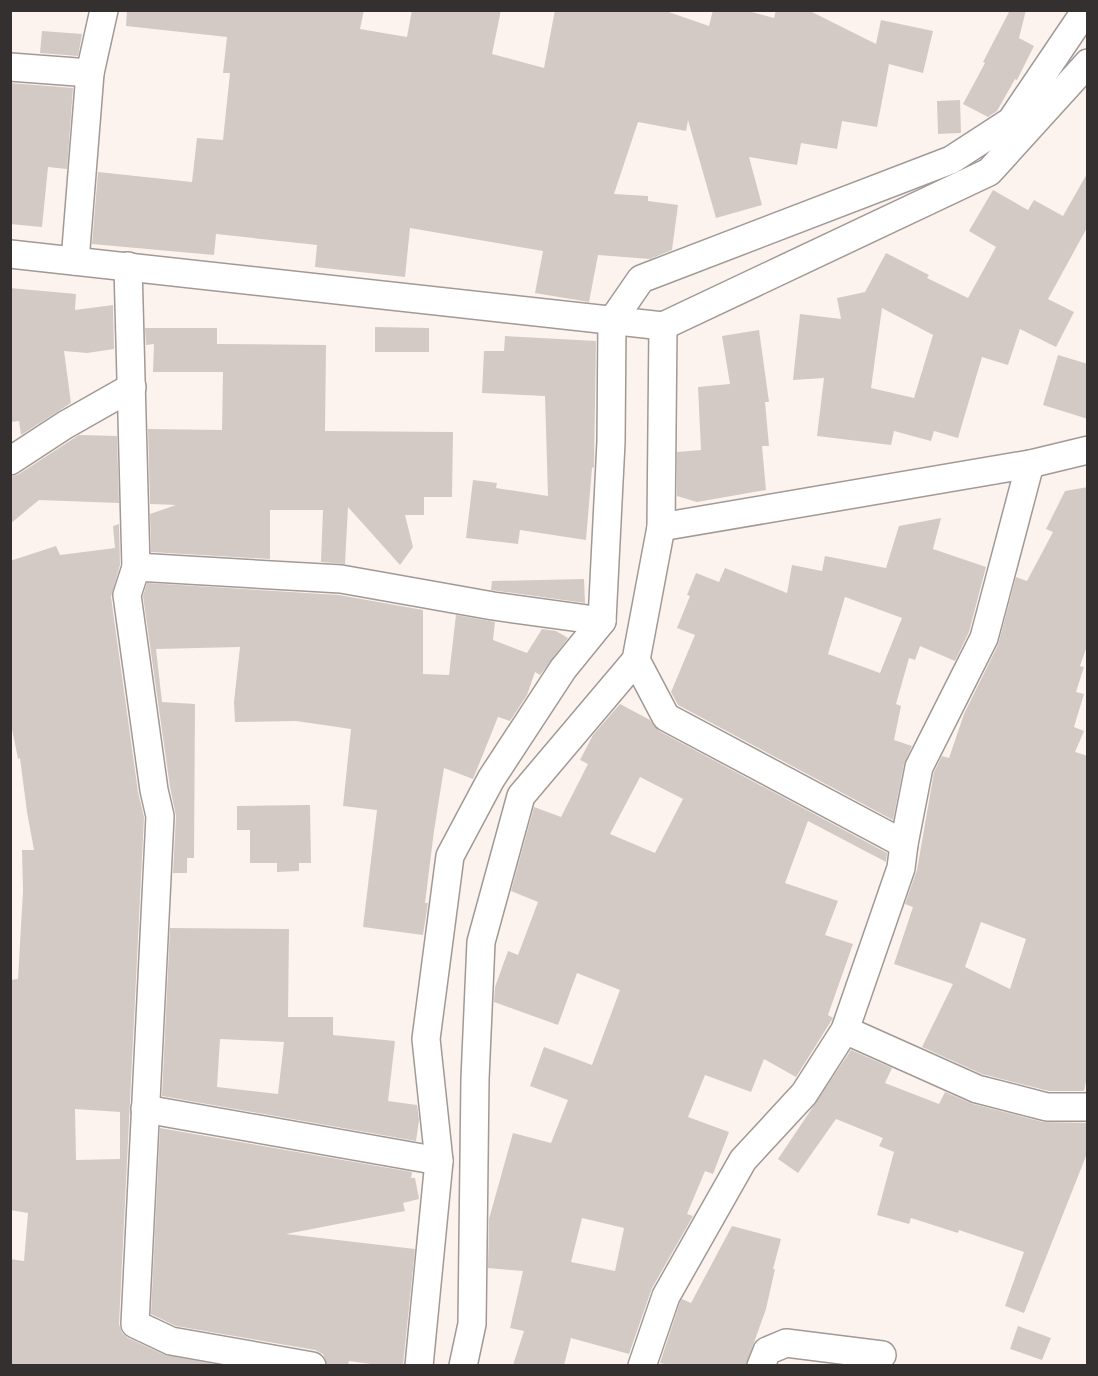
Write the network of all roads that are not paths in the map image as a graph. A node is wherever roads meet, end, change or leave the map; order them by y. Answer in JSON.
{"nodes":[{"id":1,"x":104,"y":10,"type":"edge"},
{"id":2,"x":1086,"y":10,"type":"edge"},
{"id":3,"x":1088,"y":63,"type":"edge"},
{"id":4,"x":10,"y":67,"type":"edge"},
{"id":5,"x":90,"y":73,"type":"junction"},
{"id":6,"x":10,"y":254,"type":"edge"},
{"id":7,"x":75,"y":261,"type":"junction"},
{"id":8,"x":128,"y":266,"type":"junction"},
{"id":9,"x":612,"y":321,"type":"junction"},
{"id":10,"x":663,"y":326,"type":"junction"},
{"id":11,"x":132,"y":387,"type":"junction"},
{"id":12,"x":1088,"y":450,"type":"edge"},
{"id":13,"x":10,"y":461,"type":"edge"},
{"id":14,"x":1030,"y":464,"type":"junction"},
{"id":15,"x":661,"y":527,"type":"junction"},
{"id":16,"x":136,"y":567,"type":"junction"},
{"id":17,"x":602,"y":621,"type":"junction"},
{"id":18,"x":636,"y":660,"type":"junction"},
{"id":19,"x":904,"y":844,"type":"junction"},
{"id":20,"x":844,"y":1030,"type":"junction"},
{"id":21,"x":1088,"y":1107,"type":"edge"},
{"id":22,"x":145,"y":1109,"type":"junction"},
{"id":23,"x":439,"y":1161,"type":"junction"},
{"id":24,"x":882,"y":1355,"type":"dead end"},
{"id":25,"x":312,"y":1365,"type":"edge"},
{"id":26,"x":419,"y":1365,"type":"edge"},
{"id":27,"x":463,"y":1365,"type":"edge"},
{"id":28,"x":642,"y":1365,"type":"edge"},
{"id":29,"x":761,"y":1365,"type":"edge"}],
"edges":[{"from":1,"to":5,"type":"street"},
{"from":2,"to":9,"type":"street"},
{"from":3,"to":10,"type":"street"},
{"from":4,"to":5,"type":"street"},
{"from":5,"to":7,"type":"street"},
{"from":6,"to":7,"type":"street"},
{"from":7,"to":8,"type":"street"},
{"from":8,"to":9,"type":"street"},
{"from":8,"to":11,"type":"street"},
{"from":9,"to":10,"type":"street"},
{"from":9,"to":17,"type":"street"},
{"from":10,"to":15,"type":"street"},
{"from":11,"to":13,"type":"street"},
{"from":11,"to":16,"type":"street"},
{"from":12,"to":14,"type":"street"},
{"from":14,"to":15,"type":"street"},
{"from":14,"to":19,"type":"street"},
{"from":15,"to":18,"type":"street"},
{"from":16,"to":17,"type":"street"},
{"from":16,"to":22,"type":"street"},
{"from":17,"to":23,"type":"street"},
{"from":18,"to":19,"type":"street"},
{"from":18,"to":27,"type":"street"},
{"from":19,"to":20,"type":"street"},
{"from":20,"to":21,"type":"street"},
{"from":20,"to":28,"type":"street"},
{"from":22,"to":23,"type":"street"},
{"from":22,"to":25,"type":"street"},
{"from":23,"to":26,"type":"street"},
{"from":24,"to":29,"type":"street"}]}
